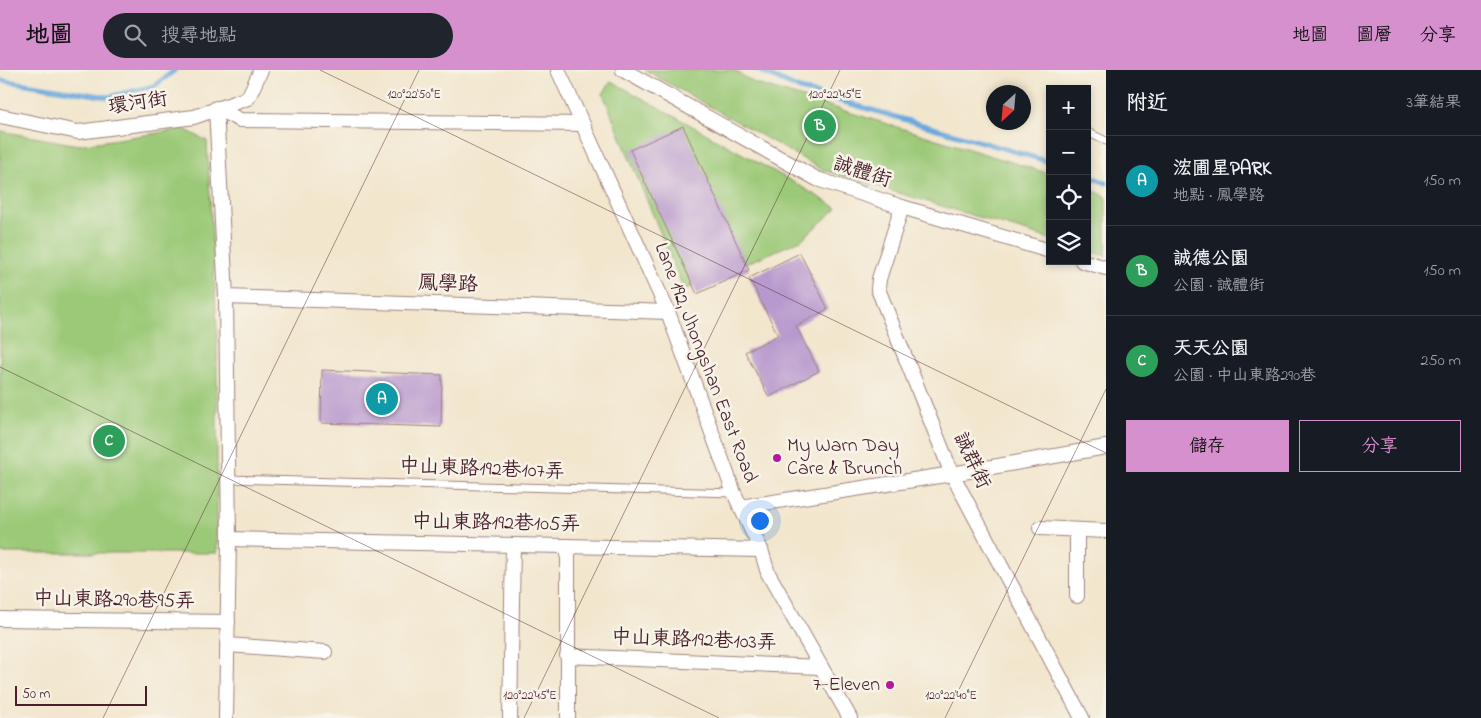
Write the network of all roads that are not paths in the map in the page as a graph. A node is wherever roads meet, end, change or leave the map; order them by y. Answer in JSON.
{"nodes":[{"id":1,"x":261,"y":70,"type":"edge"},
{"id":2,"x":558,"y":70,"type":"edge"},
{"id":3,"x":623,"y":70,"type":"edge"},
{"id":4,"x":216,"y":108,"type":"junction"},
{"id":5,"x":0,"y":116,"type":"edge"},
{"id":6,"x":583,"y":124,"type":"junction"},
{"id":7,"x":1091,"y":134,"type":"edge"},
{"id":8,"x":1106,"y":141,"type":"edge"},
{"id":9,"x":902,"y":207,"type":"junction"},
{"id":10,"x":1046,"y":250,"type":"edge"},
{"id":11,"x":1091,"y":264,"type":"edge"},
{"id":12,"x":1106,"y":268,"type":"edge"},
{"id":13,"x":226,"y":297,"type":"junction"},
{"id":14,"x":668,"y":312,"type":"junction"},
{"id":15,"x":1106,"y":447,"type":"edge"},
{"id":16,"x":952,"y":474,"type":"junction"},
{"id":17,"x":228,"y":478,"type":"junction"},
{"id":18,"x":734,"y":493,"type":"junction"},
{"id":19,"x":740,"y":507,"type":"junction"},
{"id":20,"x":1040,"y":528,"type":"dead end"},
{"id":21,"x":1077,"y":530,"type":"junction"},
{"id":22,"x":1106,"y":531,"type":"edge"},
{"id":23,"x":229,"y":539,"type":"junction"},
{"id":24,"x":513,"y":545,"type":"junction"},
{"id":25,"x":568,"y":546,"type":"junction"},
{"id":26,"x":761,"y":550,"type":"junction"},
{"id":27,"x":1077,"y":596,"type":"dead end"},
{"id":28,"x":0,"y":619,"type":"edge"},
{"id":29,"x":228,"y":622,"type":"junction"},
{"id":30,"x":228,"y":645,"type":"junction"},
{"id":31,"x":324,"y":652,"type":"dead end"},
{"id":32,"x":567,"y":656,"type":"junction"},
{"id":33,"x":820,"y":667,"type":"junction"},
{"id":34,"x":226,"y":718,"type":"edge"},
{"id":35,"x":510,"y":718,"type":"edge"},
{"id":36,"x":568,"y":718,"type":"edge"},
{"id":37,"x":850,"y":718,"type":"edge"},
{"id":38,"x":1082,"y":718,"type":"edge"}],
"edges":[{"from":1,"to":4,"type":"street","name":"環河街"},
{"from":2,"to":6,"type":"street","name":"Lane 192, Jhongshan East Road"},
{"from":3,"to":9,"type":"street","name":"誠體街"},
{"from":4,"to":5,"type":"street","name":"環河街"},
{"from":4,"to":6,"type":"street"},
{"from":4,"to":13,"type":"street"},
{"from":6,"to":14,"type":"street","name":"Lane 192, Jhongshan East Road"},
{"from":7,"to":8,"type":"lane"},
{"from":9,"to":10,"type":"street","name":"誠體街"},
{"from":9,"to":16,"type":"street","name":"誠群街"},
{"from":11,"to":12,"type":"street"},
{"from":13,"to":14,"type":"street","name":"鳳學路"},
{"from":13,"to":17,"type":"street"},
{"from":14,"to":18,"type":"street","name":"Lane 192, Jhongshan East Road"},
{"from":15,"to":16,"type":"street"},
{"from":16,"to":19,"type":"street"},
{"from":16,"to":38,"type":"street","name":"誠群街"},
{"from":17,"to":18,"type":"lane","name":"中山東路192巷107弄"},
{"from":17,"to":23,"type":"street"},
{"from":18,"to":19,"type":"street","name":"Lane 192, Jhongshan East Road"},
{"from":19,"to":26,"type":"street","name":"Lane 192, Jhongshan East Road"},
{"from":20,"to":21,"type":"street"},
{"from":21,"to":22,"type":"street"},
{"from":21,"to":27,"type":"street"},
{"from":23,"to":24,"type":"street","name":"中山東路192巷105弄"},
{"from":23,"to":29,"type":"street"},
{"from":24,"to":25,"type":"street","name":"中山東路192巷105弄"},
{"from":24,"to":35,"type":"street"},
{"from":25,"to":26,"type":"street","name":"中山東路192巷105弄"},
{"from":25,"to":32,"type":"street"},
{"from":26,"to":33,"type":"street","name":"Lane 192, Jhongshan East Road"},
{"from":28,"to":29,"type":"street","name":"中山東路290巷95弄"},
{"from":29,"to":30,"type":"street"},
{"from":30,"to":31,"type":"street"},
{"from":30,"to":34,"type":"street"},
{"from":32,"to":33,"type":"street","name":"中山東路192巷103弄"},
{"from":32,"to":36,"type":"street"},
{"from":33,"to":37,"type":"street","name":"Lane 192, Jhongshan East Road"}]}
